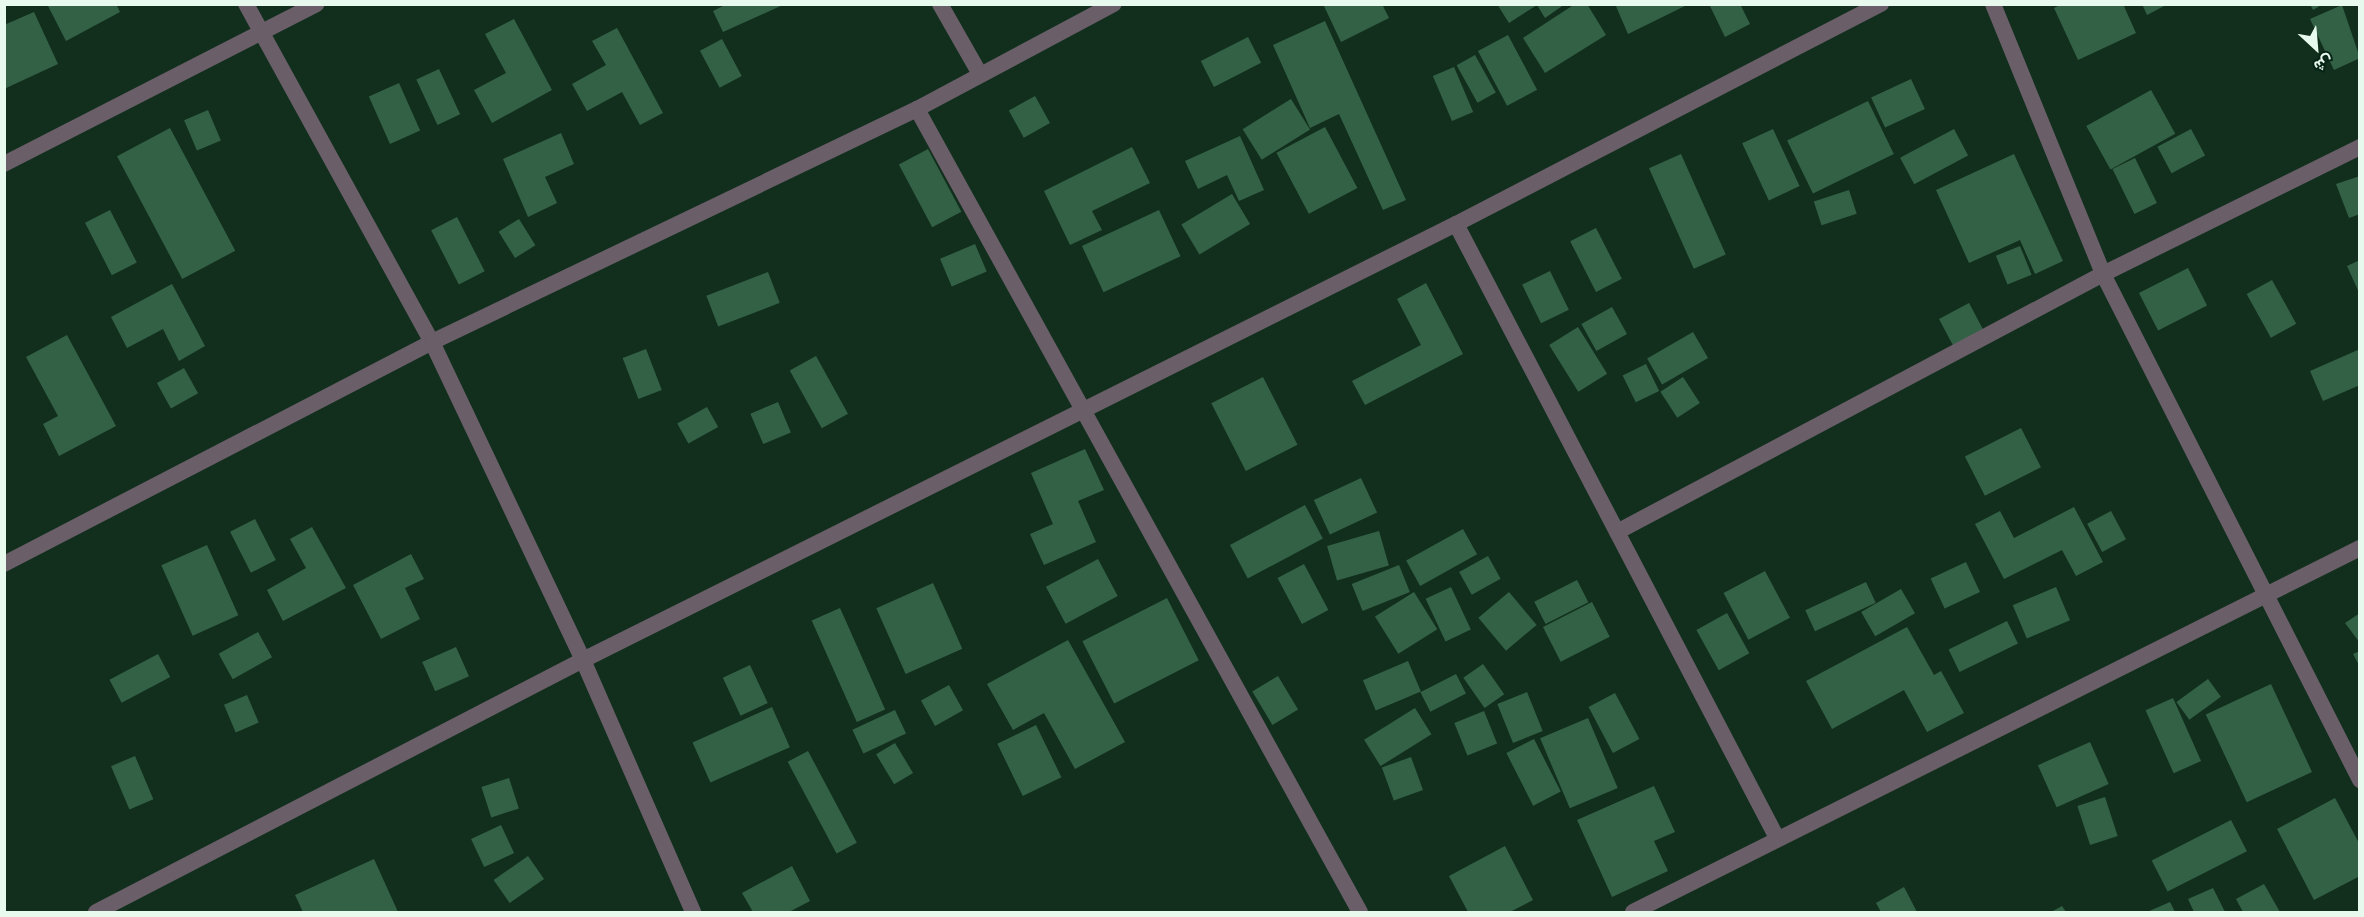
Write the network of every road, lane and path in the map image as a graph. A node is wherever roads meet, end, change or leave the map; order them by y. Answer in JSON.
{"nodes":[{"id":1,"x":246,"y":4,"type":"edge"},
{"id":2,"x":316,"y":4,"type":"edge"},
{"id":3,"x":940,"y":4,"type":"edge"},
{"id":4,"x":1114,"y":4,"type":"edge"},
{"id":5,"x":1881,"y":4,"type":"edge"},
{"id":6,"x":1993,"y":4,"type":"edge"},
{"id":7,"x":261,"y":33,"type":"junction"},
{"id":8,"x":980,"y":74,"type":"junction"},
{"id":9,"x":917,"y":109,"type":"junction"},
{"id":10,"x":2360,"y":147,"type":"edge"},
{"id":11,"x":4,"y":164,"type":"edge"},
{"id":12,"x":1456,"y":224,"type":"junction"},
{"id":13,"x":2103,"y":274,"type":"junction"},
{"id":14,"x":432,"y":342,"type":"junction"},
{"id":15,"x":1079,"y":410,"type":"junction"},
{"id":16,"x":1617,"y":532,"type":"junction"},
{"id":17,"x":2360,"y":548,"type":"edge"},
{"id":18,"x":4,"y":564,"type":"edge"},
{"id":19,"x":2265,"y":597,"type":"junction"},
{"id":20,"x":583,"y":660,"type":"junction"},
{"id":21,"x":2360,"y":780,"type":"edge"},
{"id":22,"x":1777,"y":838,"type":"junction"},
{"id":23,"x":96,"y":912,"type":"edge"},
{"id":24,"x":693,"y":912,"type":"edge"},
{"id":25,"x":1360,"y":912,"type":"edge"},
{"id":26,"x":1633,"y":912,"type":"edge"}],
"edges":[{"from":1,"to":7,"type":"street"},
{"from":2,"to":7,"type":"street"},
{"from":3,"to":8,"type":"street"},
{"from":4,"to":8,"type":"street"},
{"from":5,"to":12,"type":"street"},
{"from":6,"to":13,"type":"street"},
{"from":7,"to":11,"type":"street"},
{"from":7,"to":14,"type":"street"},
{"from":8,"to":9,"type":"street"},
{"from":9,"to":14,"type":"street"},
{"from":9,"to":15,"type":"street"},
{"from":10,"to":13,"type":"street"},
{"from":12,"to":15,"type":"street"},
{"from":12,"to":16,"type":"street"},
{"from":13,"to":16,"type":"street"},
{"from":13,"to":19,"type":"street"},
{"from":14,"to":18,"type":"street"},
{"from":14,"to":20,"type":"street"},
{"from":15,"to":20,"type":"street"},
{"from":15,"to":25,"type":"street"},
{"from":16,"to":22,"type":"street"},
{"from":17,"to":19,"type":"street"},
{"from":19,"to":21,"type":"street"},
{"from":19,"to":22,"type":"street"},
{"from":20,"to":23,"type":"street"},
{"from":20,"to":24,"type":"street"},
{"from":22,"to":26,"type":"street"}]}
